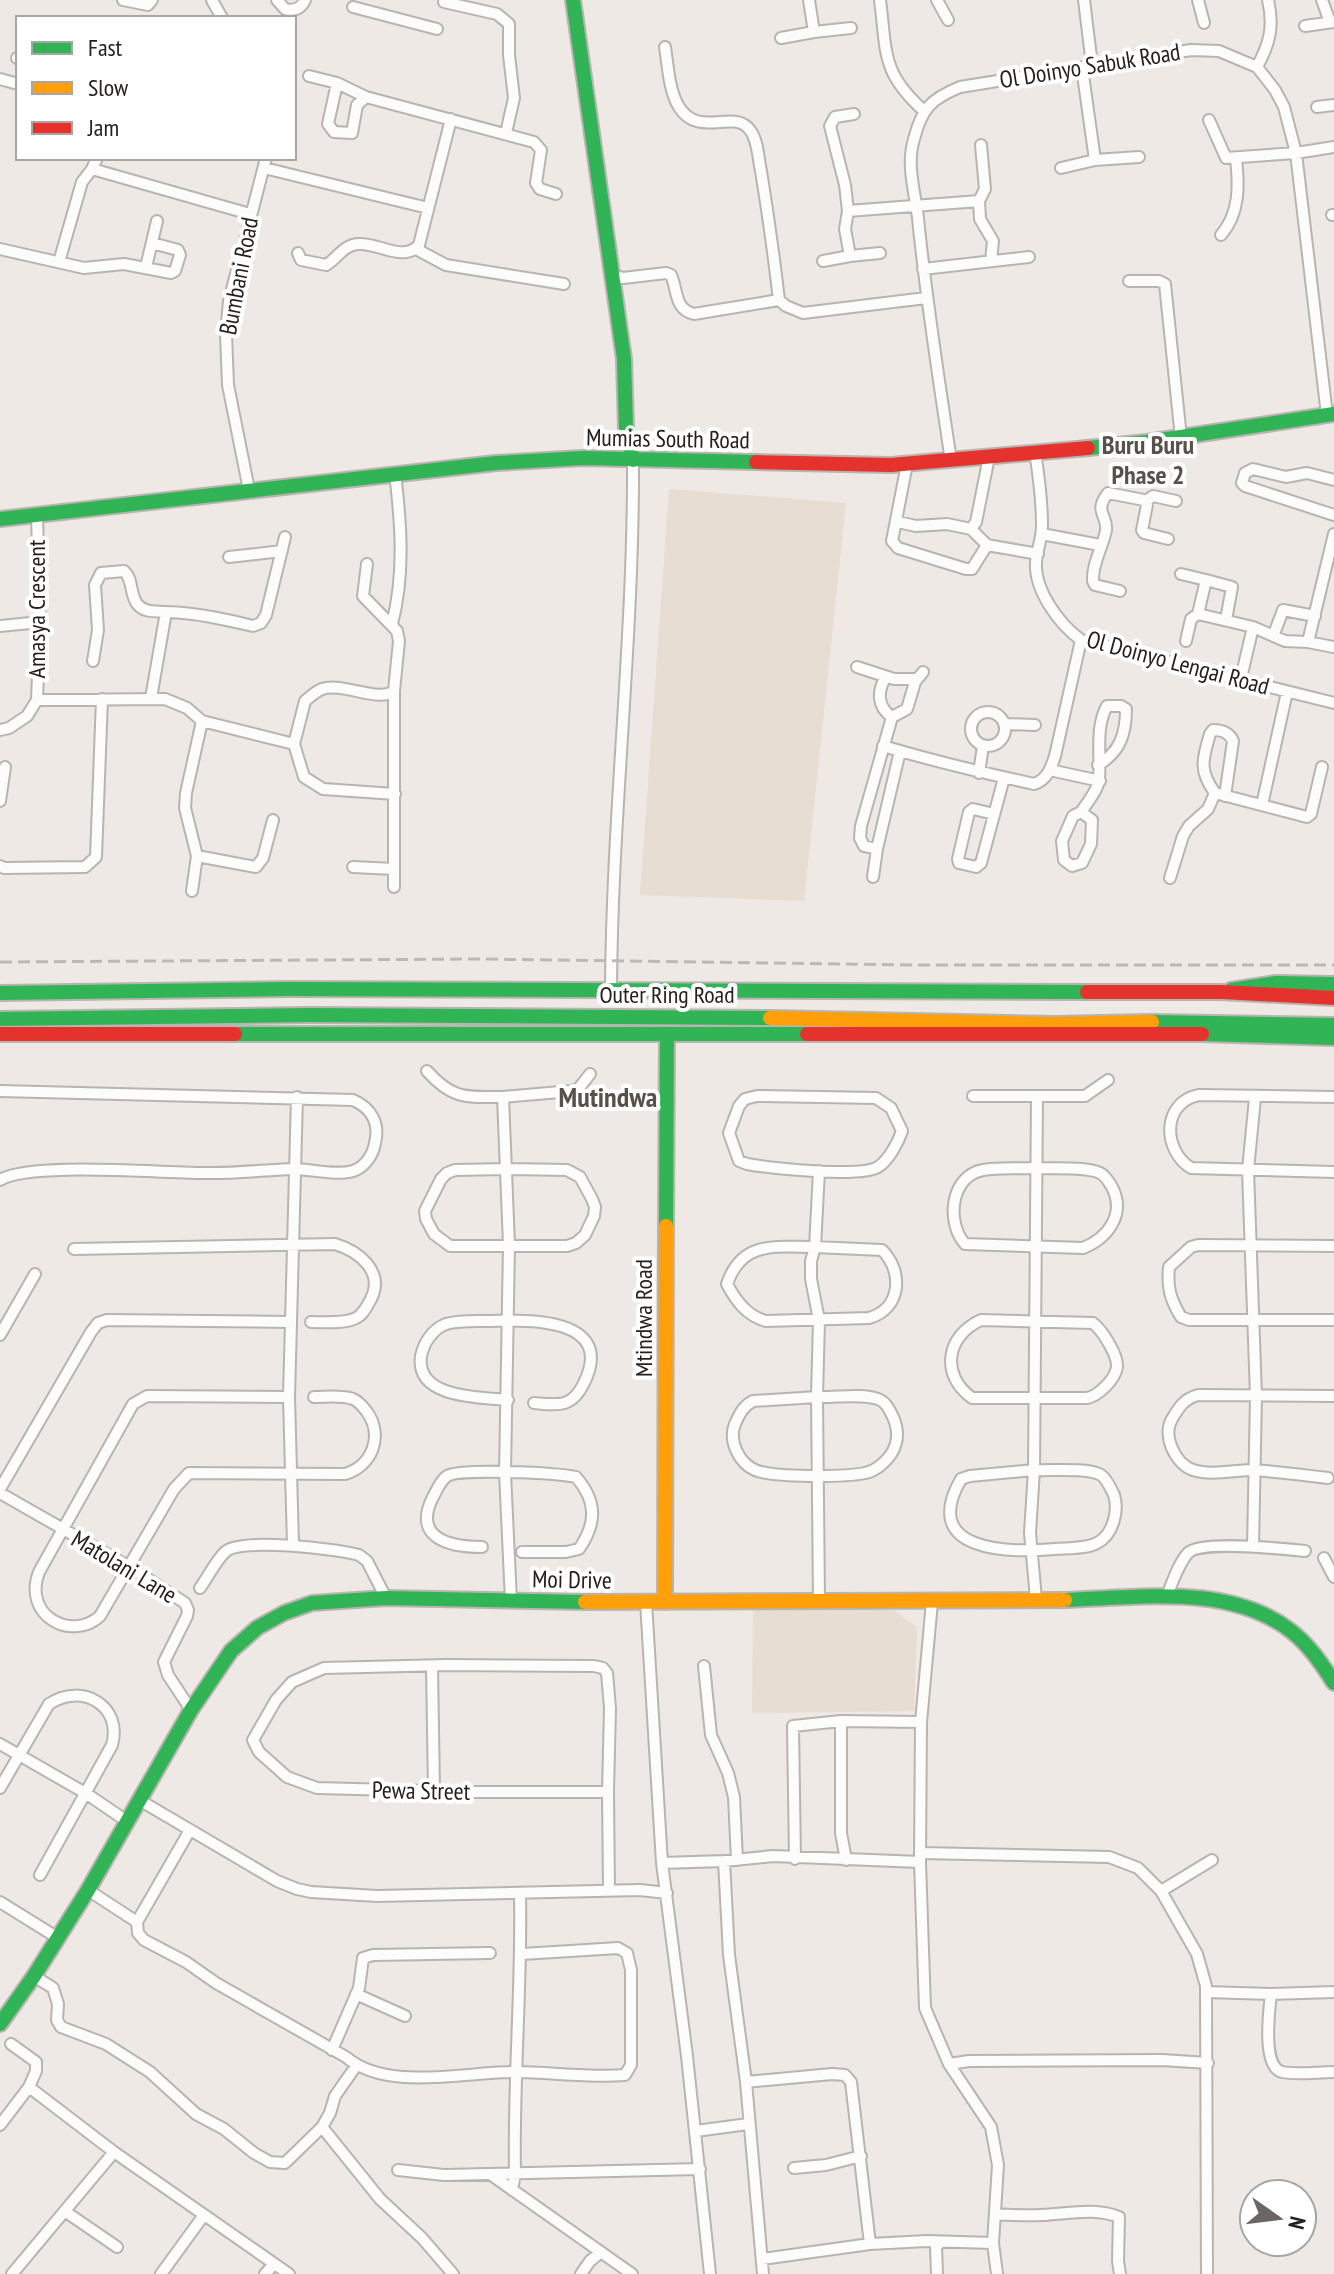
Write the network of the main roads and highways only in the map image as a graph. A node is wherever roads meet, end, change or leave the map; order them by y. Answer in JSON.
{"nodes":[{"id":1,"x":573,"y":0,"type":"edge"},
{"id":2,"x":1330,"y":415,"type":"edge"},
{"id":3,"x":626,"y":428,"type":"junction"},
{"id":4,"x":605,"y":459,"type":"junction"},
{"id":5,"x":633,"y":460,"type":"junction"},
{"id":6,"x":0,"y":519,"type":"edge"},
{"id":7,"x":1334,"y":984,"type":"edge"},
{"id":8,"x":1222,"y":992,"type":"junction"},
{"id":9,"x":0,"y":993,"type":"edge"},
{"id":10,"x":1334,"y":998,"type":"edge"},
{"id":11,"x":0,"y":1019,"type":"edge"},
{"id":12,"x":1203,"y":1021,"type":"junction"},
{"id":13,"x":1334,"y":1025,"type":"edge"},
{"id":14,"x":0,"y":1034,"type":"edge"},
{"id":15,"x":667,"y":1034,"type":"junction"},
{"id":16,"x":1228,"y":1034,"type":"junction"},
{"id":17,"x":1334,"y":1038,"type":"edge"},
{"id":18,"x":665,"y":1602,"type":"junction"},
{"id":19,"x":1334,"y":1683,"type":"edge"},
{"id":20,"x":0,"y":2024,"type":"edge"}],
"edges":[{"from":1,"to":3,"type":"main road"},
{"from":2,"to":5,"type":"main road","name":"Mumias South Road"},
{"from":3,"to":4,"type":"main road"},
{"from":3,"to":5,"type":"main road"},
{"from":4,"to":5,"type":"main road","name":"Mumias South Road"},
{"from":4,"to":6,"type":"main road","name":"Mumias South Road"},
{"from":7,"to":8,"type":"main road","name":"Outer Ring Road"},
{"from":8,"to":9,"type":"main road","name":"Outer Ring Road"},
{"from":8,"to":10,"type":"main road","name":"Outer Ring Road"},
{"from":11,"to":12,"type":"main road","name":"Outer Ring Road"},
{"from":12,"to":13,"type":"main road","name":"Outer Ring Road"},
{"from":12,"to":16,"type":"main road"},
{"from":14,"to":15,"type":"main road"},
{"from":15,"to":16,"type":"main road"},
{"from":15,"to":18,"type":"main road","name":"Mtindwa Road"},
{"from":16,"to":17,"type":"main road"},
{"from":18,"to":19,"type":"main road","name":"Moi Drive"},
{"from":18,"to":20,"type":"main road","name":"Moi Drive"}]}
